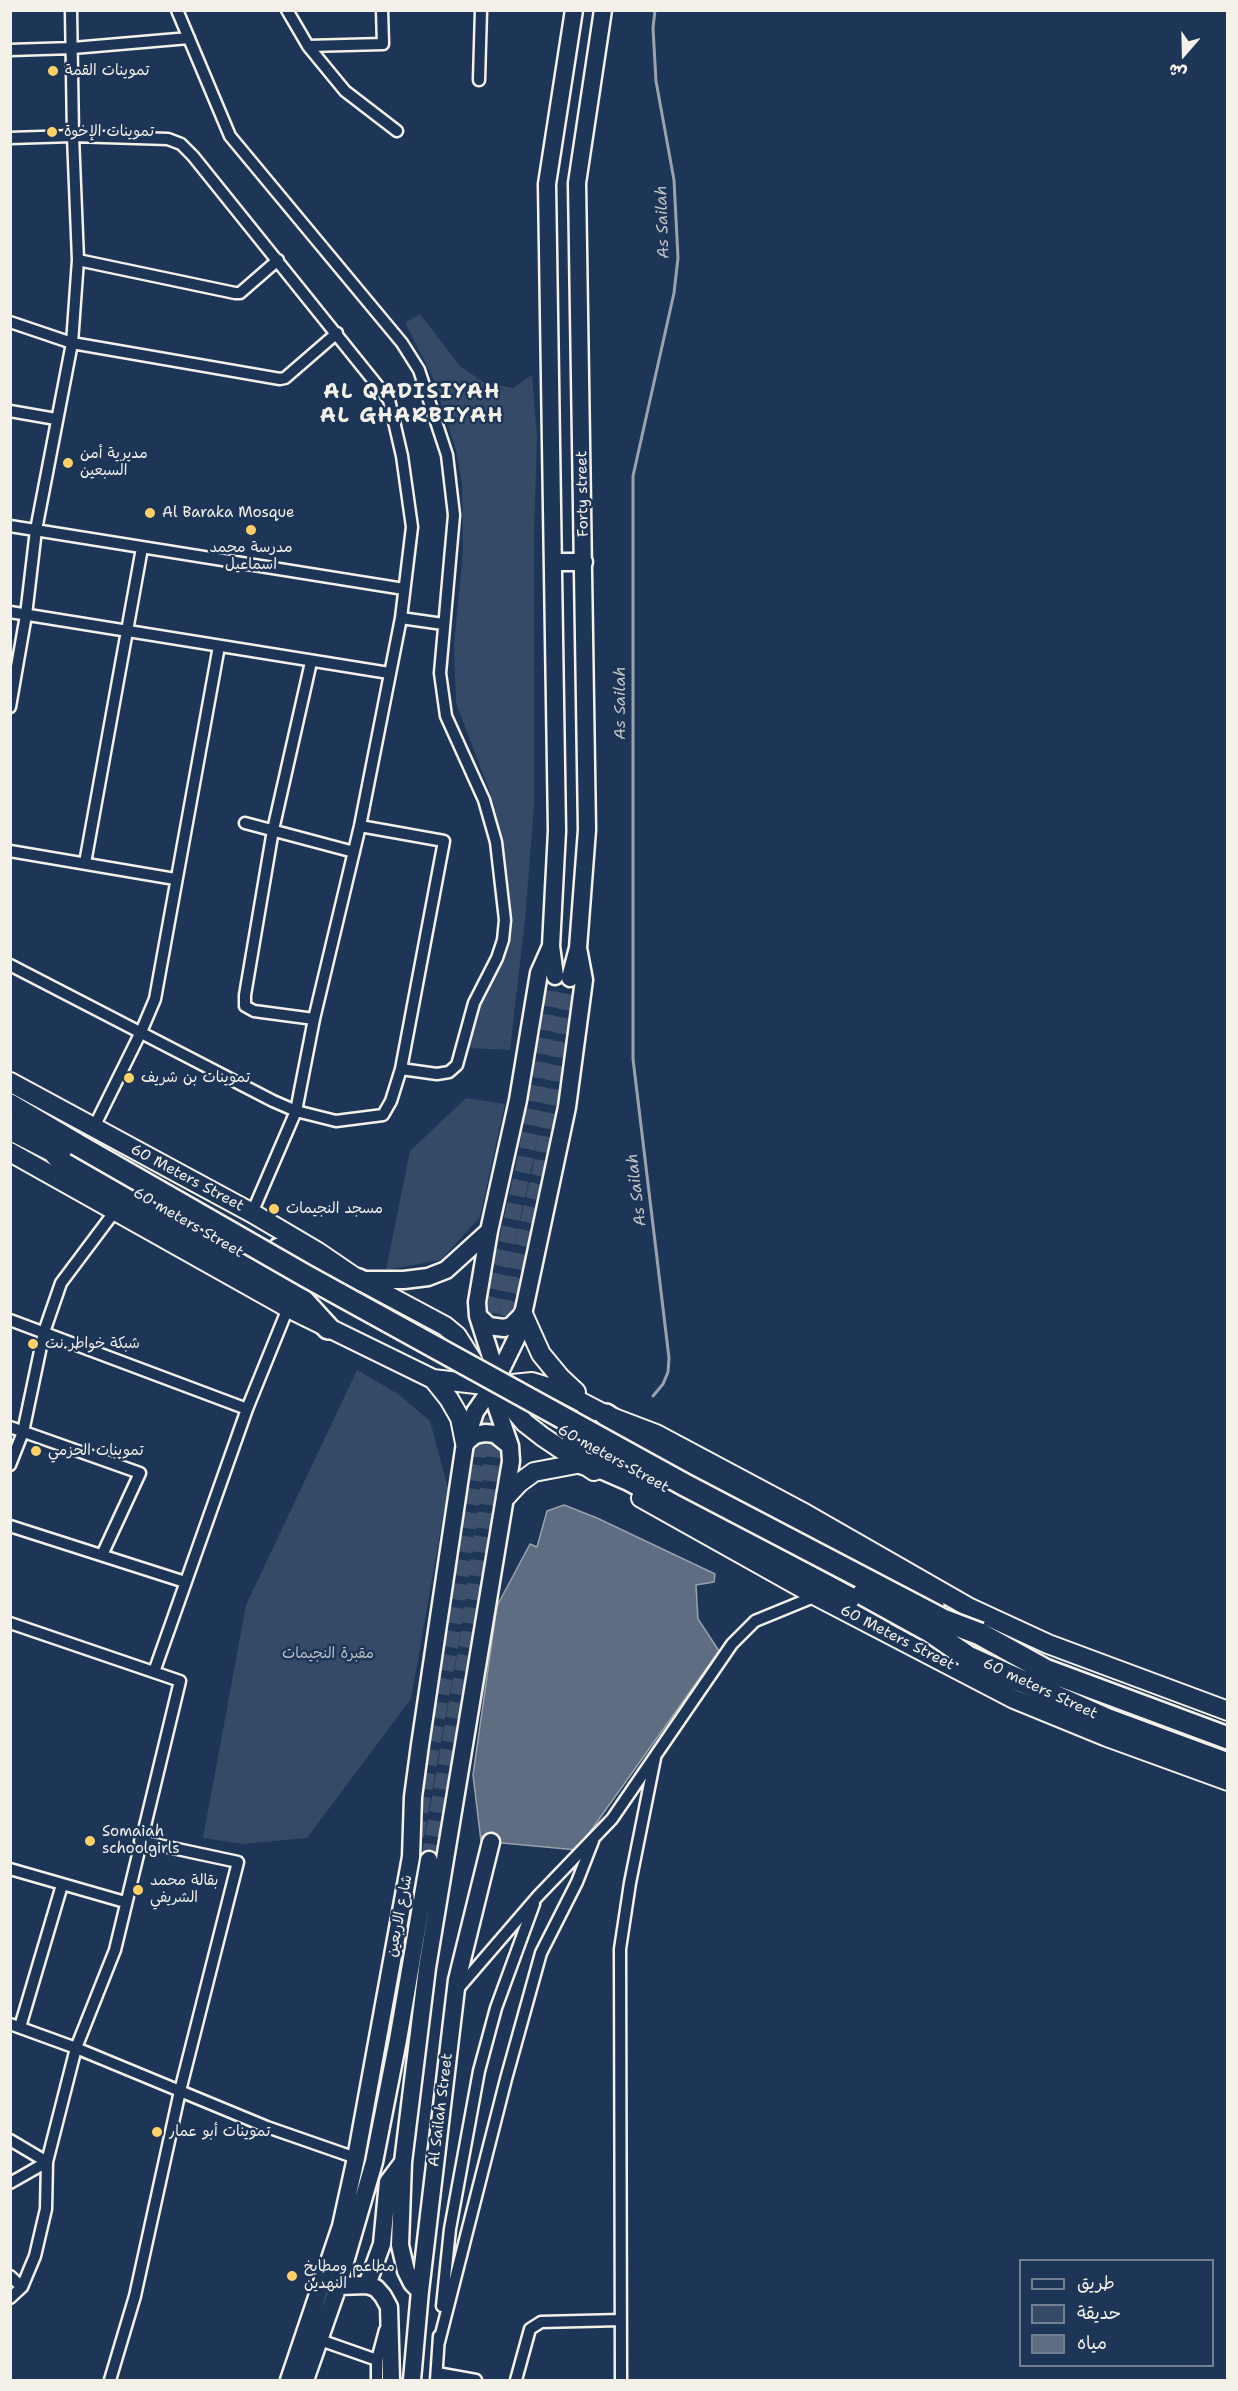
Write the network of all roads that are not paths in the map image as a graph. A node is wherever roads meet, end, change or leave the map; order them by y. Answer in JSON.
{"nodes":[{"id":1,"x":71,"y":10,"type":"edge"},
{"id":2,"x":177,"y":10,"type":"edge"},
{"id":3,"x":287,"y":10,"type":"edge"},
{"id":4,"x":382,"y":10,"type":"edge"},
{"id":5,"x":481,"y":10,"type":"edge"},
{"id":6,"x":574,"y":10,"type":"edge"},
{"id":7,"x":603,"y":10,"type":"edge"},
{"id":8,"x":189,"y":38,"type":"junction"},
{"id":9,"x":308,"y":46,"type":"junction"},
{"id":10,"x":73,"y":48,"type":"junction"},
{"id":11,"x":10,"y":50,"type":"edge"},
{"id":12,"x":479,"y":80,"type":"dead end"},
{"id":13,"x":397,"y":130,"type":"dead end"},
{"id":14,"x":73,"y":136,"type":"junction"},
{"id":15,"x":10,"y":138,"type":"edge"},
{"id":16,"x":78,"y":260,"type":"junction"},
{"id":17,"x":278,"y":260,"type":"junction"},
{"id":18,"x":10,"y":322,"type":"edge"},
{"id":19,"x":337,"y":333,"type":"junction"},
{"id":20,"x":72,"y":343,"type":"junction"},
{"id":21,"x":10,"y":411,"type":"edge"},
{"id":22,"x":56,"y":419,"type":"junction"},
{"id":23,"x":10,"y":526,"type":"edge"},
{"id":24,"x":36,"y":530,"type":"junction"},
{"id":25,"x":142,"y":548,"type":"junction"},
{"id":26,"x":554,"y":562,"type":"junction"},
{"id":27,"x":584,"y":562,"type":"junction"},
{"id":28,"x":404,"y":589,"type":"junction"},
{"id":29,"x":10,"y":612,"type":"edge"},
{"id":30,"x":26,"y":615,"type":"junction"},
{"id":31,"x":401,"y":618,"type":"junction"},
{"id":32,"x":443,"y":624,"type":"junction"},
{"id":33,"x":126,"y":632,"type":"junction"},
{"id":34,"x":219,"y":646,"type":"junction"},
{"id":35,"x":311,"y":662,"type":"junction"},
{"id":36,"x":389,"y":673,"type":"junction"},
{"id":37,"x":11,"y":705,"type":"edge"},
{"id":38,"x":245,"y":823,"type":"dead end"},
{"id":39,"x":360,"y":826,"type":"junction"},
{"id":40,"x":273,"y":830,"type":"junction"},
{"id":41,"x":10,"y":851,"type":"edge"},
{"id":42,"x":354,"y":852,"type":"junction"},
{"id":43,"x":85,"y":863,"type":"junction"},
{"id":44,"x":176,"y":879,"type":"junction"},
{"id":45,"x":551,"y":946,"type":"junction"},
{"id":46,"x":578,"y":948,"type":"junction"},
{"id":47,"x":10,"y":965,"type":"edge"},
{"id":48,"x":314,"y":1019,"type":"junction"},
{"id":49,"x":141,"y":1032,"type":"junction"},
{"id":50,"x":401,"y":1069,"type":"junction"},
{"id":51,"x":10,"y":1082,"type":"edge"},
{"id":52,"x":10,"y":1105,"type":"edge"},
{"id":53,"x":296,"y":1111,"type":"junction"},
{"id":54,"x":94,"y":1127,"type":"junction"},
{"id":55,"x":10,"y":1129,"type":"edge"},
{"id":56,"x":65,"y":1147,"type":"junction"},
{"id":57,"x":10,"y":1152,"type":"edge"},
{"id":58,"x":115,"y":1211,"type":"junction"},
{"id":59,"x":252,"y":1213,"type":"junction"},
{"id":60,"x":489,"y":1231,"type":"junction"},
{"id":61,"x":359,"y":1280,"type":"junction"},
{"id":62,"x":402,"y":1304,"type":"junction"},
{"id":63,"x":288,"y":1308,"type":"junction"},
{"id":64,"x":523,"y":1314,"type":"junction"},
{"id":65,"x":477,"y":1316,"type":"junction"},
{"id":66,"x":10,"y":1320,"type":"edge"},
{"id":67,"x":328,"y":1328,"type":"junction"},
{"id":68,"x":44,"y":1332,"type":"junction"},
{"id":69,"x":385,"y":1355,"type":"junction"},
{"id":70,"x":433,"y":1379,"type":"junction"},
{"id":71,"x":493,"y":1386,"type":"junction"},
{"id":72,"x":247,"y":1409,"type":"junction"},
{"id":73,"x":606,"y":1415,"type":"junction"},
{"id":74,"x":10,"y":1427,"type":"edge"},
{"id":75,"x":23,"y":1432,"type":"junction"},
{"id":76,"x":465,"y":1443,"type":"junction"},
{"id":77,"x":510,"y":1446,"type":"junction"},
{"id":78,"x":582,"y":1463,"type":"junction"},
{"id":79,"x":10,"y":1465,"type":"edge"},
{"id":80,"x":506,"y":1497,"type":"junction"},
{"id":81,"x":10,"y":1526,"type":"edge"},
{"id":82,"x":102,"y":1555,"type":"junction"},
{"id":83,"x":186,"y":1582,"type":"junction"},
{"id":84,"x":816,"y":1596,"type":"junction"},
{"id":85,"x":10,"y":1623,"type":"edge"},
{"id":86,"x":980,"y":1634,"type":"junction"},
{"id":87,"x":965,"y":1655,"type":"junction"},
{"id":88,"x":154,"y":1672,"type":"junction"},
{"id":89,"x":1227,"y":1711,"type":"edge"},
{"id":90,"x":1227,"y":1738,"type":"edge"},
{"id":91,"x":655,"y":1758,"type":"junction"},
{"id":92,"x":1227,"y":1764,"type":"edge"},
{"id":93,"x":1227,"y":1781,"type":"edge"},
{"id":94,"x":595,"y":1835,"type":"junction"},
{"id":95,"x":140,"y":1841,"type":"junction"},
{"id":96,"x":491,"y":1842,"type":"dead end"},
{"id":97,"x":10,"y":1869,"type":"edge"},
{"id":98,"x":62,"y":1885,"type":"junction"},
{"id":99,"x":538,"y":1896,"type":"junction"},
{"id":100,"x":125,"y":1902,"type":"junction"},
{"id":101,"x":427,"y":1968,"type":"junction"},
{"id":102,"x":455,"y":1992,"type":"junction"},
{"id":103,"x":15,"y":2026,"type":"edge"},
{"id":104,"x":76,"y":2048,"type":"junction"},
{"id":105,"x":180,"y":2091,"type":"junction"},
{"id":106,"x":10,"y":2140,"type":"edge"},
{"id":107,"x":356,"y":2158,"type":"junction"},
{"id":108,"x":47,"y":2162,"type":"junction"},
{"id":109,"x":374,"y":2162,"type":"junction"},
{"id":110,"x":403,"y":2162,"type":"junction"},
{"id":111,"x":10,"y":2183,"type":"edge"},
{"id":112,"x":10,"y":2276,"type":"edge"},
{"id":113,"x":367,"y":2285,"type":"junction"},
{"id":114,"x":338,"y":2286,"type":"junction"},
{"id":115,"x":22,"y":2287,"type":"junction"},
{"id":116,"x":420,"y":2291,"type":"junction"},
{"id":117,"x":10,"y":2298,"type":"edge"},
{"id":118,"x":389,"y":2318,"type":"junction"},
{"id":119,"x":620,"y":2320,"type":"junction"},
{"id":120,"x":320,"y":2340,"type":"junction"},
{"id":121,"x":439,"y":2342,"type":"junction"},
{"id":122,"x":377,"y":2360,"type":"junction"},
{"id":123,"x":437,"y":2377,"type":"edge"},
{"id":124,"x":110,"y":2380,"type":"edge"},
{"id":125,"x":289,"y":2380,"type":"edge"},
{"id":126,"x":305,"y":2380,"type":"edge"},
{"id":127,"x":377,"y":2380,"type":"edge"},
{"id":128,"x":391,"y":2380,"type":"edge"},
{"id":129,"x":412,"y":2380,"type":"edge"},
{"id":130,"x":476,"y":2380,"type":"edge"},
{"id":131,"x":516,"y":2380,"type":"edge"},
{"id":132,"x":621,"y":2380,"type":"edge"}],
"edges":[{"from":1,"to":10,"type":"street"},
{"from":2,"to":8,"type":"street"},
{"from":3,"to":9,"type":"street"},
{"from":4,"to":9,"type":"street"},
{"from":5,"to":12,"type":"street"},
{"from":6,"to":26,"type":"main road","name":"Forty street"},
{"from":7,"to":27,"type":"main road","name":"Forty street"},
{"from":8,"to":10,"type":"street"},
{"from":8,"to":32,"type":"street"},
{"from":9,"to":13,"type":"street"},
{"from":10,"to":11,"type":"street"},
{"from":10,"to":14,"type":"street"},
{"from":14,"to":15,"type":"street"},
{"from":14,"to":16,"type":"street"},
{"from":14,"to":17,"type":"street"},
{"from":16,"to":17,"type":"street"},
{"from":16,"to":20,"type":"street"},
{"from":17,"to":19,"type":"street"},
{"from":18,"to":20,"type":"street"},
{"from":19,"to":20,"type":"street"},
{"from":19,"to":28,"type":"street"},
{"from":20,"to":22,"type":"street"},
{"from":21,"to":22,"type":"street"},
{"from":22,"to":24,"type":"street"},
{"from":23,"to":24,"type":"street"},
{"from":24,"to":25,"type":"street"},
{"from":24,"to":30,"type":"street"},
{"from":25,"to":28,"type":"street"},
{"from":25,"to":33,"type":"street"},
{"from":26,"to":27,"type":"main road"},
{"from":26,"to":45,"type":"main road","name":"Forty street"},
{"from":27,"to":46,"type":"main road","name":"Forty street"},
{"from":28,"to":31,"type":"street"},
{"from":29,"to":30,"type":"street"},
{"from":30,"to":33,"type":"street"},
{"from":30,"to":37,"type":"street"},
{"from":31,"to":32,"type":"street"},
{"from":31,"to":36,"type":"street"},
{"from":32,"to":50,"type":"street"},
{"from":33,"to":34,"type":"street"},
{"from":33,"to":43,"type":"street"},
{"from":34,"to":35,"type":"street"},
{"from":34,"to":44,"type":"street"},
{"from":35,"to":36,"type":"street"},
{"from":35,"to":40,"type":"street"},
{"from":36,"to":39,"type":"street"},
{"from":38,"to":40,"type":"street"},
{"from":39,"to":42,"type":"street"},
{"from":39,"to":50,"type":"street"},
{"from":40,"to":42,"type":"street"},
{"from":40,"to":48,"type":"street"},
{"from":41,"to":43,"type":"street"},
{"from":42,"to":48,"type":"street"},
{"from":43,"to":44,"type":"street"},
{"from":44,"to":49,"type":"street"},
{"from":45,"to":46,"type":"main road","name":"Forty street"},
{"from":45,"to":60,"type":"main road"},
{"from":46,"to":64,"type":"main road","name":"شارع الاربعين"},
{"from":47,"to":49,"type":"street"},
{"from":48,"to":53,"type":"street"},
{"from":49,"to":53,"type":"street"},
{"from":49,"to":54,"type":"street"},
{"from":50,"to":53,"type":"street"},
{"from":51,"to":54,"type":"main road","name":"60 Meters Street"},
{"from":52,"to":56,"type":"highway","name":"60 meters Street"},
{"from":53,"to":59,"type":"street"},
{"from":54,"to":59,"type":"main road","name":"60 Meters Street"},
{"from":55,"to":56,"type":"highway","name":"60 meters Street"},
{"from":56,"to":61,"type":"highway"},
{"from":56,"to":67,"type":"highway"},
{"from":56,"to":86,"type":"highway","name":"60 meters Street","bridge":true},
{"from":56,"to":87,"type":"highway","name":"60 meters Street","bridge":true},
{"from":57,"to":58,"type":"main road","name":"60 Meters Street"},
{"from":58,"to":63,"type":"main road","name":"60 Meters Street"},
{"from":58,"to":68,"type":"street"},
{"from":59,"to":61,"type":"main road","name":"60 Meters Street"},
{"from":60,"to":61,"type":"main road"},
{"from":60,"to":65,"type":"main road"},
{"from":61,"to":62,"type":"main road","name":"60 Meters Street"},
{"from":62,"to":69,"type":"main road"},
{"from":62,"to":71,"type":"main road","name":"60 Meters Street"},
{"from":63,"to":67,"type":"main road","name":"60 Meters Street"},
{"from":63,"to":72,"type":"street"},
{"from":64,"to":65,"type":"main road"},
{"from":64,"to":71,"type":"main road","name":"شارع الاربعين"},
{"from":64,"to":73,"type":"main road"},
{"from":65,"to":71,"type":"main road"},
{"from":66,"to":68,"type":"street"},
{"from":67,"to":69,"type":"main road","name":"60 Meters Street"},
{"from":68,"to":72,"type":"street"},
{"from":68,"to":75,"type":"street"},
{"from":69,"to":70,"type":"main road","name":"60 Meters Street"},
{"from":70,"to":71,"type":"main road"},
{"from":70,"to":76,"type":"main road"},
{"from":71,"to":73,"type":"main road"},
{"from":71,"to":76,"type":"main road","name":"شارع الاربعين"},
{"from":71,"to":77,"type":"main road"},
{"from":71,"to":78,"type":"main road","name":"60 Meters Street"},
{"from":72,"to":83,"type":"street"},
{"from":73,"to":78,"type":"main road"},
{"from":73,"to":86,"type":"highway"},
{"from":73,"to":89,"type":"main road"},
{"from":74,"to":75,"type":"street"},
{"from":75,"to":79,"type":"street"},
{"from":75,"to":82,"type":"street"},
{"from":76,"to":77,"type":"main road"},
{"from":76,"to":107,"type":"main road","name":"شارع الاربعين"},
{"from":77,"to":80,"type":"main road"},
{"from":78,"to":80,"type":"main road"},
{"from":78,"to":84,"type":"main road","name":"60 Meters Street"},
{"from":78,"to":87,"type":"highway"},
{"from":80,"to":101,"type":"main road"},
{"from":81,"to":82,"type":"street"},
{"from":82,"to":83,"type":"street"},
{"from":83,"to":88,"type":"street"},
{"from":84,"to":91,"type":"street"},
{"from":84,"to":93,"type":"main road","name":"60 Meters Street"},
{"from":85,"to":88,"type":"street"},
{"from":86,"to":90,"type":"highway","name":"60 meters Street"},
{"from":87,"to":92,"type":"highway","name":"60 meters Street"},
{"from":88,"to":95,"type":"street"},
{"from":91,"to":94,"type":"street"},
{"from":91,"to":119,"type":"street"},
{"from":94,"to":99,"type":"street"},
{"from":94,"to":121,"type":"street"},
{"from":95,"to":100,"type":"street"},
{"from":95,"to":105,"type":"street"},
{"from":96,"to":102,"type":"main road","name":"Al Sailah Street"},
{"from":97,"to":98,"type":"street"},
{"from":98,"to":100,"type":"street"},
{"from":98,"to":103,"type":"street"},
{"from":99,"to":102,"type":"street"},
{"from":99,"to":121,"type":"street"},
{"from":100,"to":104,"type":"street"},
{"from":101,"to":109,"type":"main road","name":"شارع الاربعين"},
{"from":101,"to":110,"type":"main road"},
{"from":102,"to":116,"type":"main road","name":"Al Sailah Street"},
{"from":103,"to":104,"type":"street"},
{"from":104,"to":105,"type":"street"},
{"from":104,"to":108,"type":"street"},
{"from":105,"to":107,"type":"street"},
{"from":105,"to":124,"type":"street"},
{"from":106,"to":108,"type":"street"},
{"from":107,"to":109,"type":"main road"},
{"from":107,"to":125,"type":"main road","name":"شارع الاربعين"},
{"from":108,"to":111,"type":"street"},
{"from":108,"to":115,"type":"street"},
{"from":109,"to":110,"type":"main road"},
{"from":109,"to":114,"type":"main road","name":"شارع الاربعين"},
{"from":110,"to":113,"type":"main road"},
{"from":110,"to":116,"type":"main road"},
{"from":112,"to":115,"type":"street"},
{"from":113,"to":114,"type":"main road"},
{"from":113,"to":118,"type":"main road"},
{"from":114,"to":120,"type":"main road","name":"شارع الاربعين"},
{"from":115,"to":117,"type":"street"},
{"from":116,"to":129,"type":"main road","name":"Al Sailah Street"},
{"from":118,"to":122,"type":"street"},
{"from":118,"to":128,"type":"main road"},
{"from":119,"to":131,"type":"street"},
{"from":119,"to":132,"type":"street"},
{"from":120,"to":122,"type":"street"},
{"from":120,"to":126,"type":"main road","name":"شارع الاربعين"},
{"from":121,"to":123,"type":"street"},
{"from":122,"to":127,"type":"street"},
{"from":123,"to":130,"type":"street"}]}
